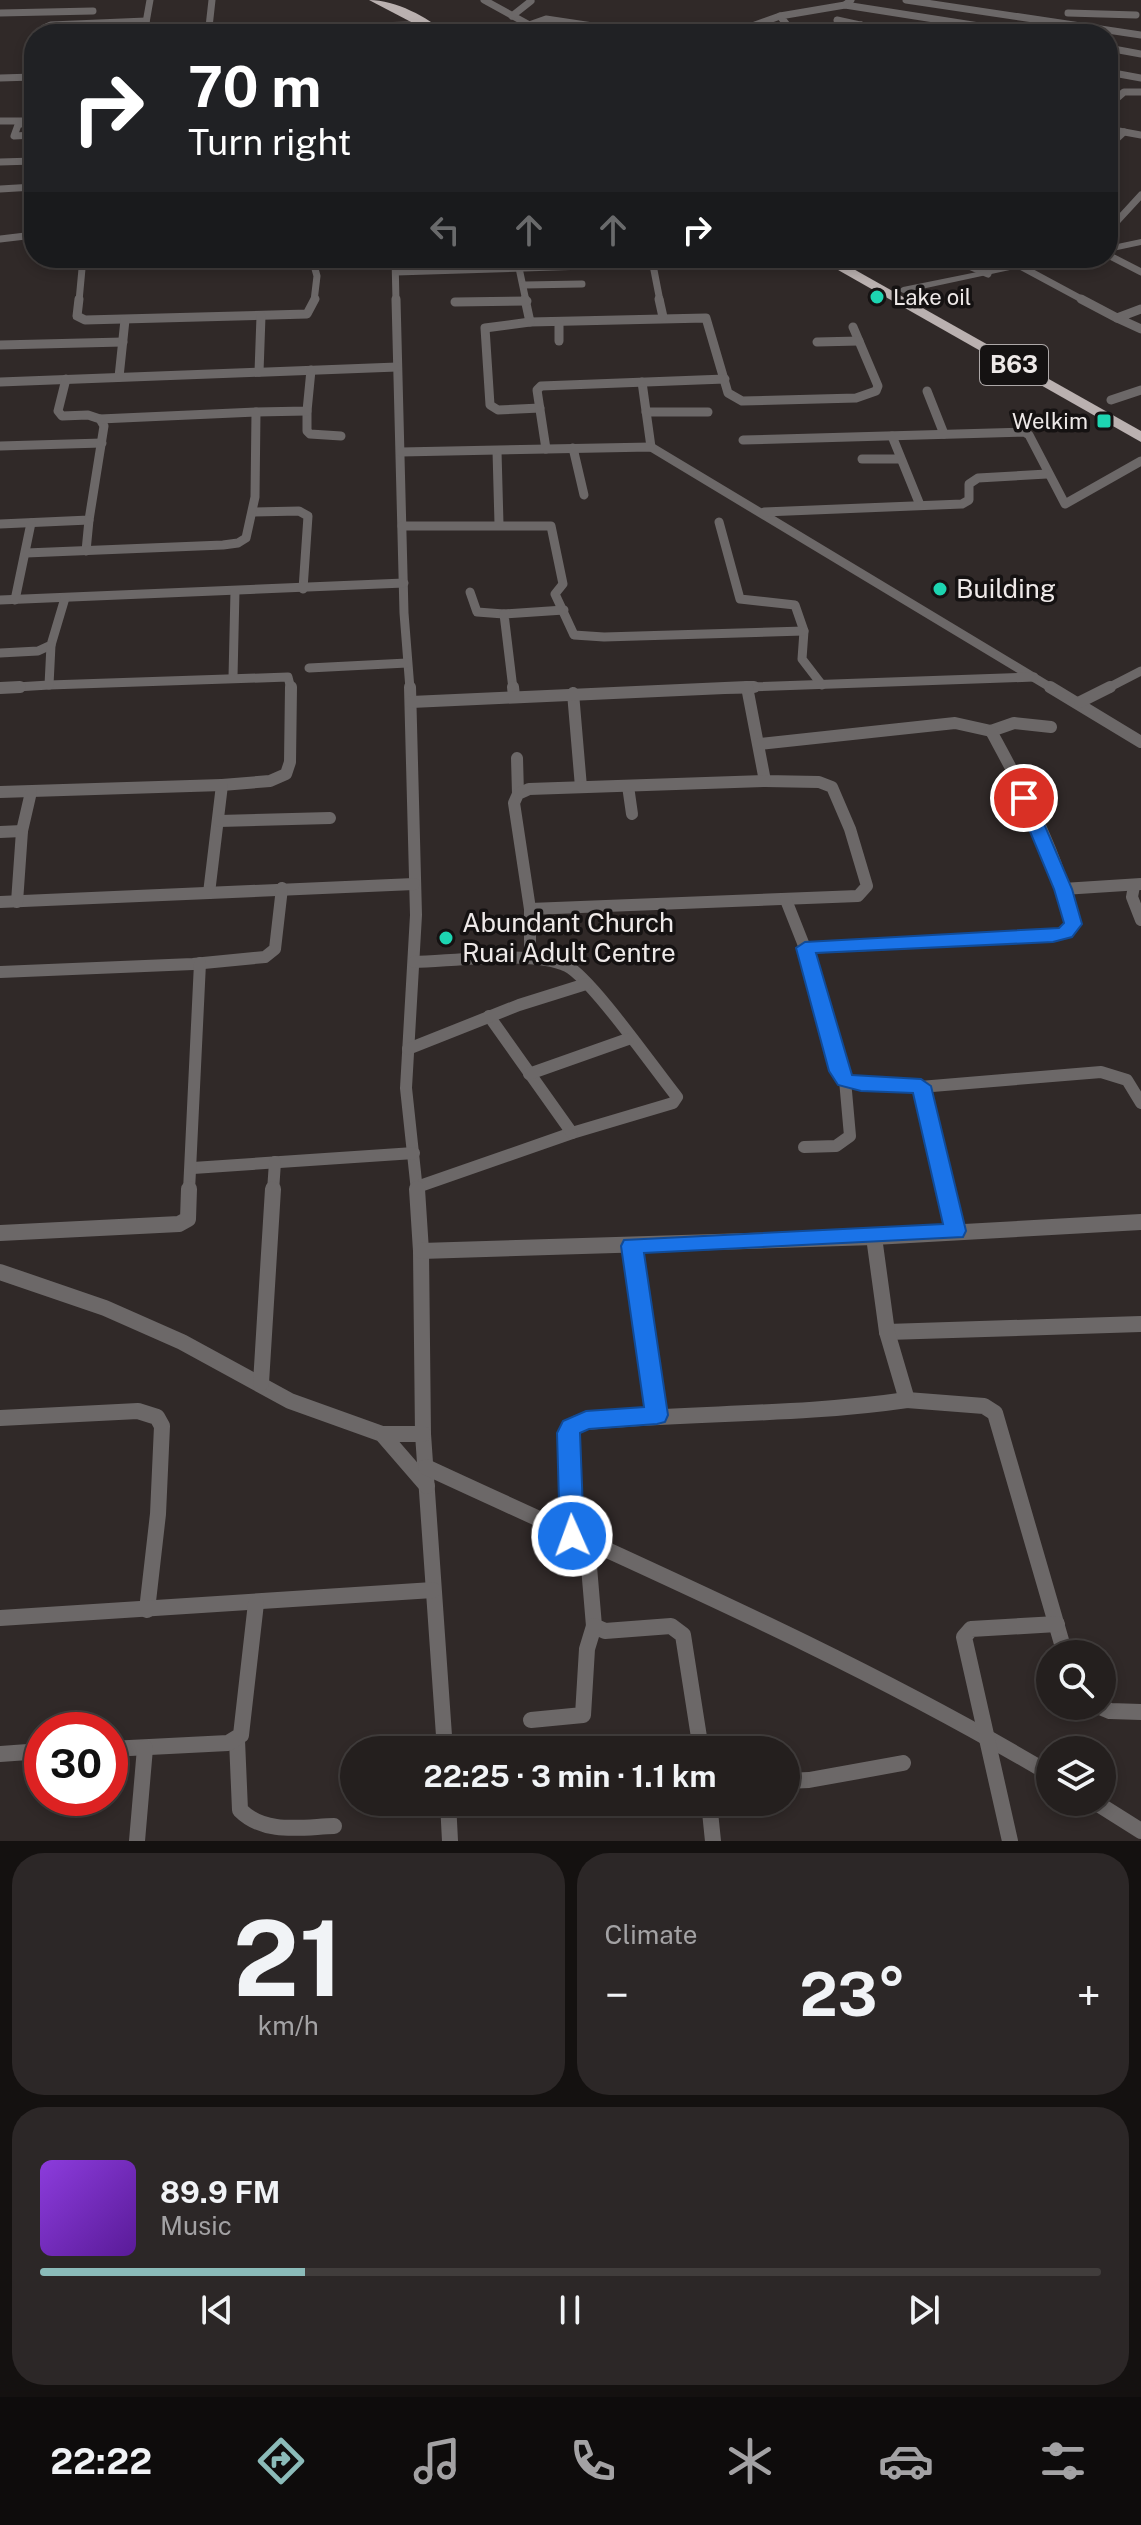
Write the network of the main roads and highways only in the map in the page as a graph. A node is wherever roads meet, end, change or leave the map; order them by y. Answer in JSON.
{"nodes":[{"id":1,"x":360,"y":0,"type":"edge"},
{"id":2,"x":378,"y":0,"type":"edge"},
{"id":3,"x":402,"y":11,"type":"junction"},
{"id":4,"x":390,"y":15,"type":"junction"},
{"id":5,"x":407,"y":24,"type":"edge"},
{"id":6,"x":425,"y":24,"type":"edge"},
{"id":7,"x":842,"y":268,"type":"edge"},
{"id":8,"x":864,"y":268,"type":"edge"},
{"id":9,"x":1141,"y":422,"type":"edge"},
{"id":10,"x":1141,"y":437,"type":"edge"}],
"edges":[{"from":1,"to":4,"type":"highway"},
{"from":2,"to":3,"type":"highway"},
{"from":3,"to":4,"type":"highway"},
{"from":3,"to":6,"type":"highway"},
{"from":4,"to":5,"type":"highway"},
{"from":7,"to":10,"type":"highway","number":"B63"},
{"from":8,"to":9,"type":"highway","number":"B63"}]}
